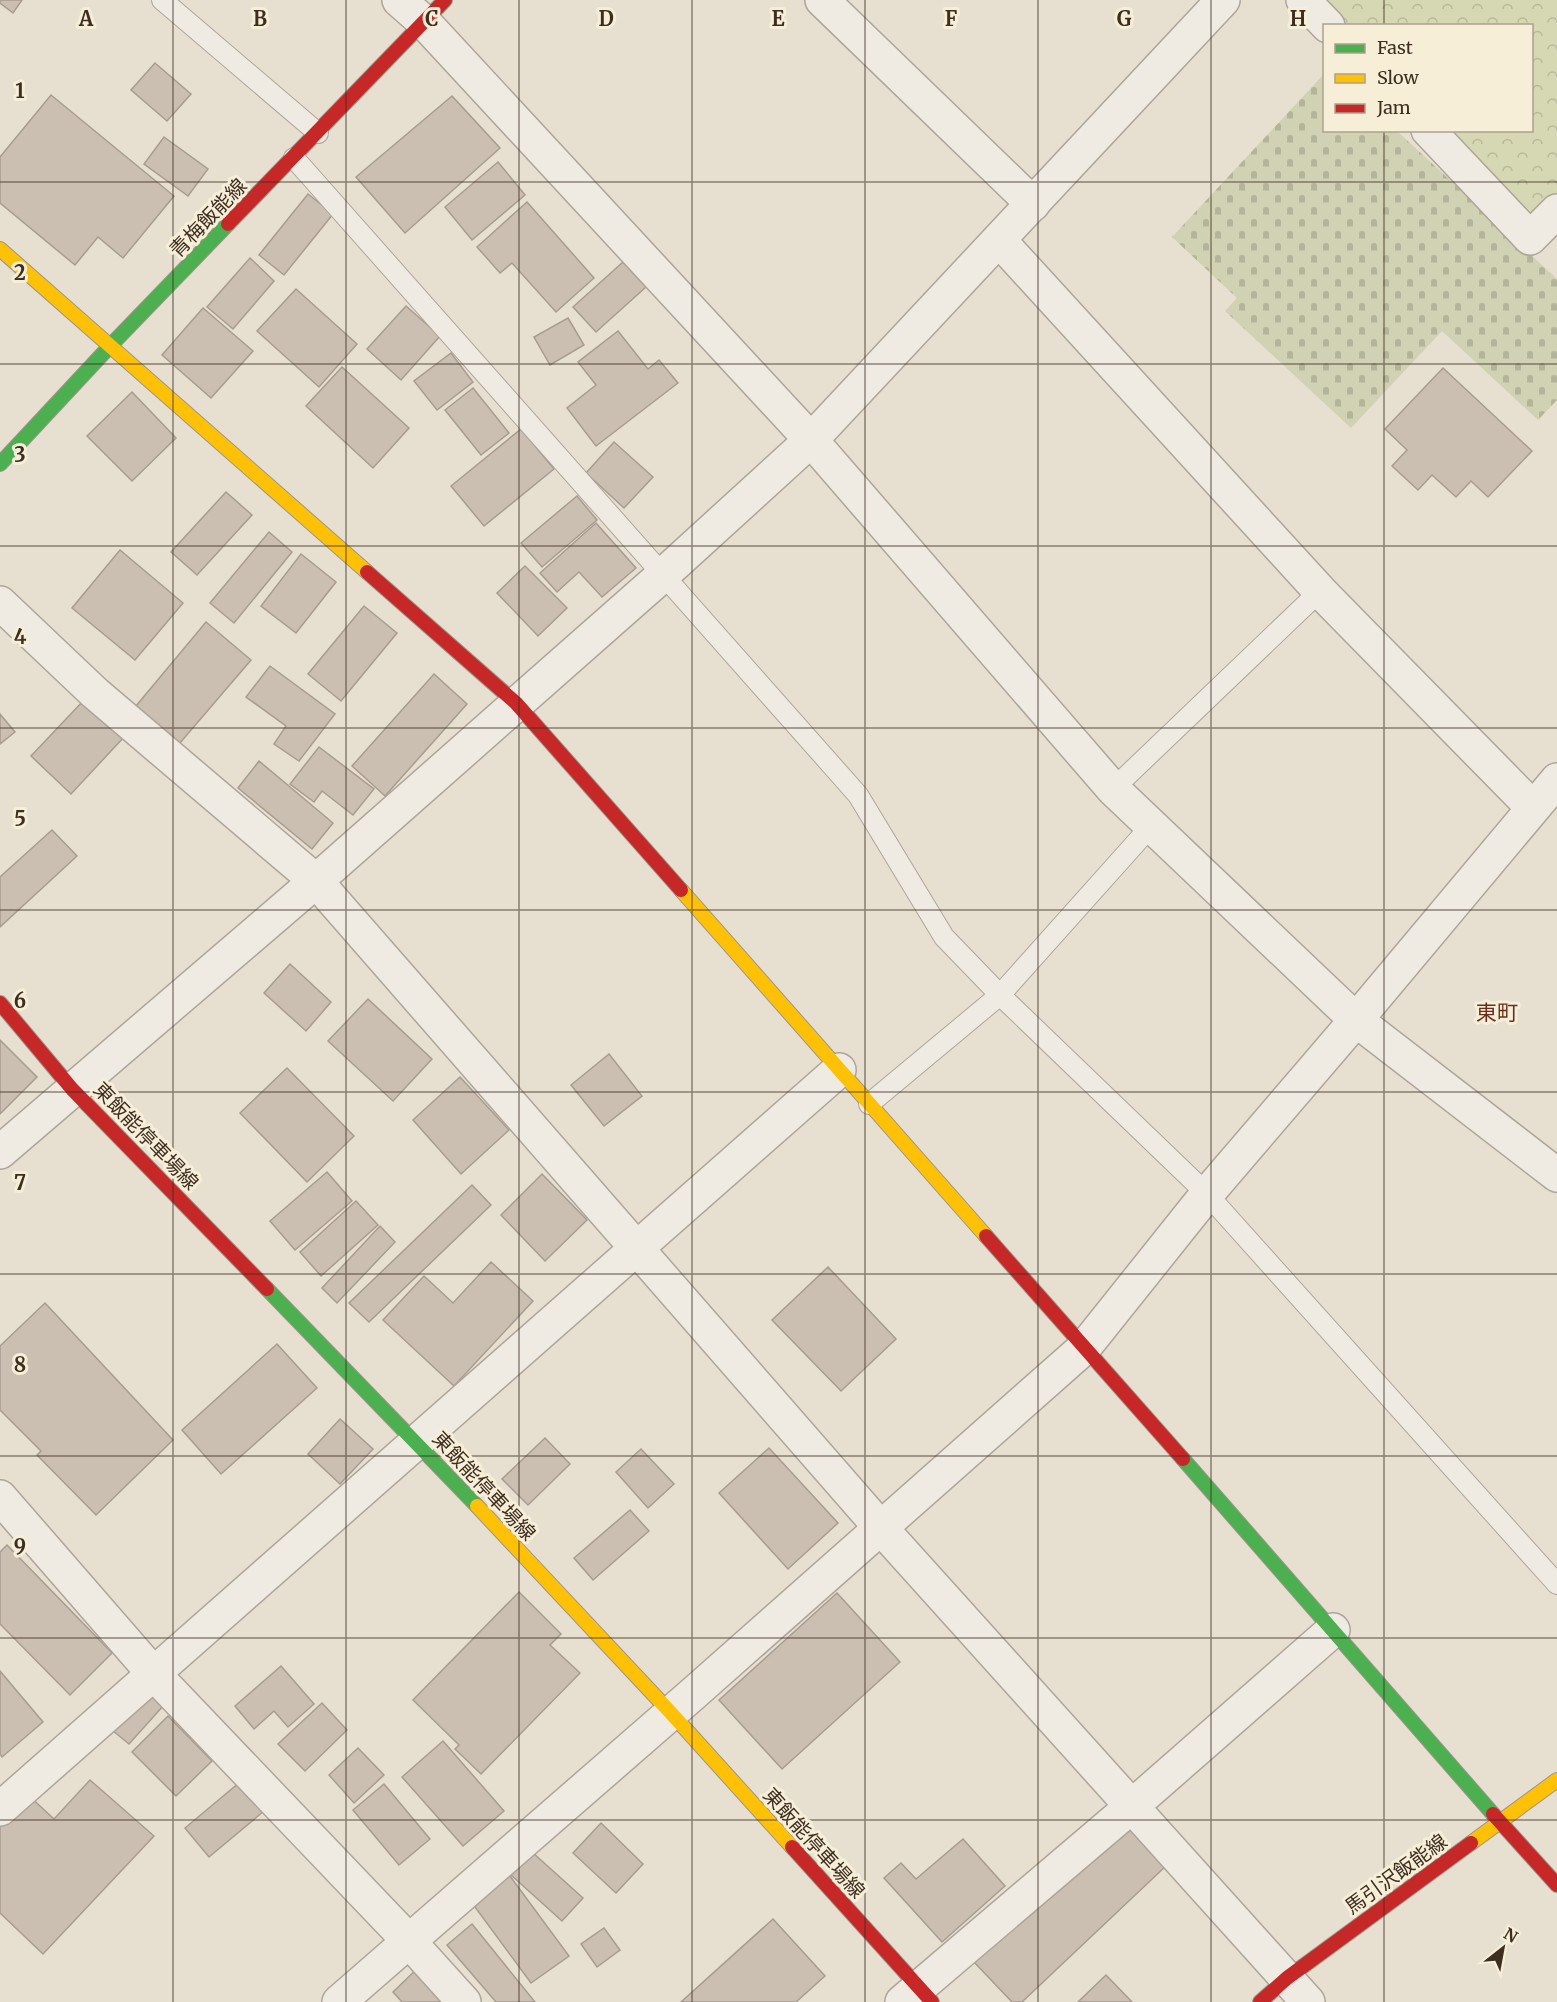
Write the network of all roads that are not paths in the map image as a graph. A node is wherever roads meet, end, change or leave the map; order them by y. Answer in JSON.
{"nodes":[{"id":1,"x":162,"y":0,"type":"edge"},
{"id":2,"x":399,"y":0,"type":"edge"},
{"id":3,"x":822,"y":0,"type":"edge"},
{"id":4,"x":1223,"y":0,"type":"edge"},
{"id":5,"x":1304,"y":0,"type":"edge"},
{"id":6,"x":435,"y":11,"type":"edge"},
{"id":7,"x":1326,"y":24,"type":"edge"},
{"id":8,"x":1430,"y":132,"type":"edge"},
{"id":9,"x":318,"y":133,"type":"junction"},
{"id":10,"x":294,"y":158,"type":"junction"},
{"id":11,"x":1033,"y":204,"type":"junction"},
{"id":12,"x":1557,"y":211,"type":"edge"},
{"id":13,"x":999,"y":240,"type":"junction"},
{"id":14,"x":0,"y":249,"type":"edge"},
{"id":15,"x":111,"y":345,"type":"junction"},
{"id":16,"x":811,"y":440,"type":"junction"},
{"id":17,"x":0,"y":464,"type":"edge"},
{"id":18,"x":664,"y":574,"type":"junction"},
{"id":19,"x":1320,"y":591,"type":"junction"},
{"id":20,"x":0,"y":603,"type":"edge"},
{"id":21,"x":516,"y":703,"type":"junction"},
{"id":22,"x":1557,"y":780,"type":"edge"},
{"id":23,"x":1113,"y":789,"type":"junction"},
{"id":24,"x":1533,"y":808,"type":"junction"},
{"id":25,"x":1151,"y":826,"type":"junction"},
{"id":26,"x":316,"y":881,"type":"junction"},
{"id":27,"x":1000,"y":995,"type":"junction"},
{"id":28,"x":0,"y":1003,"type":"edge"},
{"id":29,"x":1356,"y":1020,"type":"junction"},
{"id":30,"x":839,"y":1070,"type":"junction"},
{"id":31,"x":72,"y":1089,"type":"junction"},
{"id":32,"x":869,"y":1104,"type":"junction"},
{"id":33,"x":0,"y":1152,"type":"edge"},
{"id":34,"x":1557,"y":1175,"type":"edge"},
{"id":35,"x":1207,"y":1194,"type":"junction"},
{"id":36,"x":636,"y":1248,"type":"junction"},
{"id":37,"x":1084,"y":1348,"type":"junction"},
{"id":38,"x":416,"y":1442,"type":"junction"},
{"id":39,"x":0,"y":1497,"type":"edge"},
{"id":40,"x":880,"y":1527,"type":"junction"},
{"id":41,"x":1557,"y":1584,"type":"edge"},
{"id":42,"x":1333,"y":1630,"type":"junction"},
{"id":43,"x":153,"y":1673,"type":"junction"},
{"id":44,"x":671,"y":1713,"type":"junction"},
{"id":45,"x":1557,"y":1780,"type":"edge"},
{"id":46,"x":1131,"y":1807,"type":"junction"},
{"id":47,"x":0,"y":1809,"type":"edge"},
{"id":48,"x":1500,"y":1822,"type":"junction"},
{"id":49,"x":1557,"y":1885,"type":"edge"},
{"id":50,"x":408,"y":1940,"type":"junction"},
{"id":51,"x":1297,"y":1990,"type":"edge"},
{"id":52,"x":918,"y":1997,"type":"edge"},
{"id":53,"x":339,"y":2002,"type":"edge"},
{"id":54,"x":464,"y":2002,"type":"edge"},
{"id":55,"x":1260,"y":2002,"type":"edge"}],
"edges":[{"from":1,"to":9,"type":"lane"},
{"from":2,"to":6,"type":"street"},
{"from":3,"to":11,"type":"street"},
{"from":4,"to":11,"type":"street"},
{"from":5,"to":7,"type":"street"},
{"from":6,"to":9,"type":"main road","name":"青梅飯能線"},
{"from":6,"to":16,"type":"street"},
{"from":8,"to":12,"type":"street"},
{"from":9,"to":10,"type":"main road","name":"青梅飯能線"},
{"from":10,"to":15,"type":"main road","name":"青梅飯能線"},
{"from":10,"to":18,"type":"lane"},
{"from":11,"to":13,"type":"street"},
{"from":13,"to":16,"type":"street"},
{"from":13,"to":19,"type":"street"},
{"from":14,"to":15,"type":"main road"},
{"from":15,"to":17,"type":"main road","name":"青梅飯能線"},
{"from":15,"to":21,"type":"main road"},
{"from":16,"to":18,"type":"street"},
{"from":16,"to":23,"type":"street"},
{"from":18,"to":21,"type":"street"},
{"from":18,"to":27,"type":"lane"},
{"from":19,"to":23,"type":"lane"},
{"from":19,"to":24,"type":"street"},
{"from":20,"to":26,"type":"street"},
{"from":21,"to":26,"type":"street"},
{"from":21,"to":30,"type":"main road"},
{"from":22,"to":24,"type":"street"},
{"from":23,"to":25,"type":"street"},
{"from":24,"to":29,"type":"street"},
{"from":25,"to":27,"type":"lane"},
{"from":25,"to":29,"type":"street"},
{"from":26,"to":31,"type":"street"},
{"from":26,"to":36,"type":"street"},
{"from":27,"to":32,"type":"lane"},
{"from":27,"to":35,"type":"lane"},
{"from":28,"to":31,"type":"main road","name":"東飯能停車場線"},
{"from":29,"to":34,"type":"street"},
{"from":29,"to":35,"type":"street"},
{"from":30,"to":32,"type":"main road"},
{"from":30,"to":36,"type":"street"},
{"from":31,"to":33,"type":"street"},
{"from":31,"to":38,"type":"main road","name":"東飯能停車場線"},
{"from":32,"to":37,"type":"main road"},
{"from":35,"to":37,"type":"street"},
{"from":35,"to":41,"type":"lane"},
{"from":36,"to":38,"type":"street"},
{"from":36,"to":40,"type":"street"},
{"from":37,"to":40,"type":"street"},
{"from":37,"to":42,"type":"main road"},
{"from":38,"to":43,"type":"street"},
{"from":38,"to":44,"type":"main road","name":"東飯能停車場線"},
{"from":39,"to":43,"type":"street"},
{"from":40,"to":44,"type":"street"},
{"from":40,"to":46,"type":"street"},
{"from":42,"to":46,"type":"street"},
{"from":42,"to":48,"type":"main road"},
{"from":43,"to":47,"type":"street"},
{"from":43,"to":50,"type":"street"},
{"from":44,"to":50,"type":"street"},
{"from":44,"to":52,"type":"main road","name":"東飯能停車場線"},
{"from":45,"to":48,"type":"main road","name":"馬引沢飯能線"},
{"from":46,"to":51,"type":"street"},
{"from":46,"to":52,"type":"street"},
{"from":48,"to":49,"type":"main road"},
{"from":48,"to":51,"type":"main road","name":"馬引沢飯能線"},
{"from":50,"to":53,"type":"street"},
{"from":50,"to":54,"type":"street"},
{"from":51,"to":55,"type":"main road","name":"馬引沢飯能線"}]}
